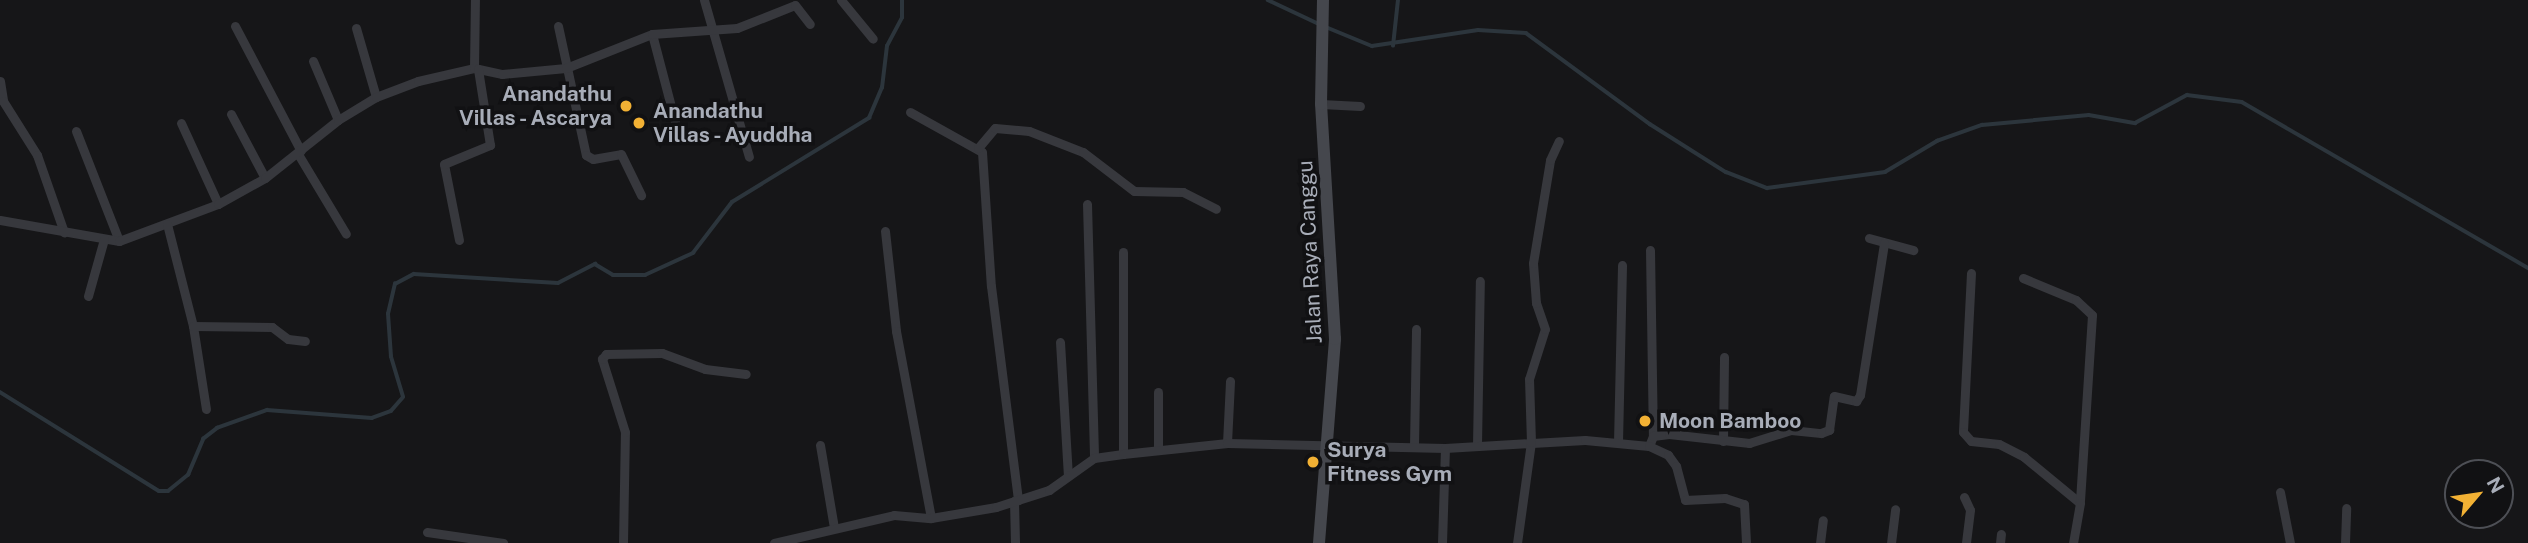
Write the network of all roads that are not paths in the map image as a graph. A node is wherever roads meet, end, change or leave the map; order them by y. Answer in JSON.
{"nodes":[{"id":1,"x":475,"y":0,"type":"edge"},
{"id":2,"x":704,"y":0,"type":"edge"},
{"id":3,"x":841,"y":0,"type":"edge"},
{"id":4,"x":1322,"y":0,"type":"edge"},
{"id":5,"x":794,"y":3,"type":"edge"},
{"id":6,"x":810,"y":24,"type":"dead end"},
{"id":7,"x":235,"y":26,"type":"dead end"},
{"id":8,"x":558,"y":26,"type":"dead end"},
{"id":9,"x":709,"y":26,"type":"junction"},
{"id":10,"x":356,"y":28,"type":"dead end"},
{"id":11,"x":652,"y":34,"type":"junction"},
{"id":12,"x":873,"y":39,"type":"dead end"},
{"id":13,"x":313,"y":61,"type":"dead end"},
{"id":14,"x":476,"y":68,"type":"junction"},
{"id":15,"x":566,"y":68,"type":"junction"},
{"id":16,"x":0,"y":81,"type":"edge"},
{"id":17,"x":376,"y":97,"type":"junction"},
{"id":18,"x":1321,"y":104,"type":"junction"},
{"id":19,"x":1360,"y":106,"type":"dead end"},
{"id":20,"x":911,"y":112,"type":"dead end"},
{"id":21,"x":231,"y":114,"type":"dead end"},
{"id":22,"x":338,"y":120,"type":"junction"},
{"id":23,"x":181,"y":123,"type":"dead end"},
{"id":24,"x":76,"y":131,"type":"dead end"},
{"id":25,"x":678,"y":133,"type":"dead end"},
{"id":26,"x":1559,"y":141,"type":"dead end"},
{"id":27,"x":978,"y":149,"type":"junction"},
{"id":28,"x":300,"y":153,"type":"junction"},
{"id":29,"x":749,"y":157,"type":"dead end"},
{"id":30,"x":265,"y":178,"type":"junction"},
{"id":31,"x":642,"y":195,"type":"dead end"},
{"id":32,"x":218,"y":204,"type":"junction"},
{"id":33,"x":1087,"y":204,"type":"dead end"},
{"id":34,"x":1216,"y":209,"type":"dead end"},
{"id":35,"x":0,"y":219,"type":"edge"},
{"id":36,"x":167,"y":224,"type":"junction"},
{"id":37,"x":886,"y":231,"type":"dead end"},
{"id":38,"x":64,"y":232,"type":"junction"},
{"id":39,"x":345,"y":234,"type":"dead end"},
{"id":40,"x":1869,"y":238,"type":"dead end"},
{"id":41,"x":104,"y":239,"type":"junction"},
{"id":42,"x":459,"y":240,"type":"dead end"},
{"id":43,"x":119,"y":241,"type":"junction"},
{"id":44,"x":1885,"y":243,"type":"junction"},
{"id":45,"x":1650,"y":250,"type":"dead end"},
{"id":46,"x":1913,"y":250,"type":"dead end"},
{"id":47,"x":1123,"y":252,"type":"dead end"},
{"id":48,"x":1622,"y":265,"type":"dead end"},
{"id":49,"x":1972,"y":274,"type":"dead end"},
{"id":50,"x":2023,"y":278,"type":"dead end"},
{"id":51,"x":1480,"y":281,"type":"dead end"},
{"id":52,"x":88,"y":296,"type":"dead end"},
{"id":53,"x":193,"y":326,"type":"junction"},
{"id":54,"x":1416,"y":329,"type":"dead end"},
{"id":55,"x":305,"y":341,"type":"dead end"},
{"id":56,"x":1060,"y":342,"type":"dead end"},
{"id":57,"x":1724,"y":357,"type":"dead end"},
{"id":58,"x":746,"y":374,"type":"dead end"},
{"id":59,"x":1230,"y":381,"type":"dead end"},
{"id":60,"x":1158,"y":392,"type":"dead end"},
{"id":61,"x":206,"y":410,"type":"dead end"},
{"id":62,"x":1653,"y":436,"type":"junction"},
{"id":63,"x":1723,"y":441,"type":"junction"},
{"id":64,"x":1531,"y":442,"type":"junction"},
{"id":65,"x":1618,"y":442,"type":"junction"},
{"id":66,"x":1227,"y":443,"type":"junction"},
{"id":67,"x":1329,"y":443,"type":"junction"},
{"id":68,"x":820,"y":445,"type":"dead end"},
{"id":69,"x":1477,"y":445,"type":"junction"},
{"id":70,"x":1415,"y":446,"type":"junction"},
{"id":71,"x":1649,"y":446,"type":"junction"},
{"id":72,"x":1445,"y":448,"type":"junction"},
{"id":73,"x":1158,"y":450,"type":"junction"},
{"id":74,"x":1123,"y":453,"type":"junction"},
{"id":75,"x":1094,"y":458,"type":"junction"},
{"id":76,"x":1068,"y":476,"type":"junction"},
{"id":77,"x":2280,"y":492,"type":"dead end"},
{"id":78,"x":1964,"y":497,"type":"dead end"},
{"id":79,"x":1016,"y":501,"type":"junction"},
{"id":80,"x":2080,"y":503,"type":"junction"},
{"id":81,"x":2346,"y":508,"type":"dead end"},
{"id":82,"x":1895,"y":509,"type":"dead end"},
{"id":83,"x":931,"y":518,"type":"junction"},
{"id":84,"x":1823,"y":520,"type":"dead end"},
{"id":85,"x":834,"y":528,"type":"junction"},
{"id":86,"x":427,"y":532,"type":"dead end"},
{"id":87,"x":503,"y":543,"type":"edge"},
{"id":88,"x":623,"y":543,"type":"edge"},
{"id":89,"x":774,"y":543,"type":"edge"},
{"id":90,"x":1016,"y":543,"type":"edge"},
{"id":91,"x":1319,"y":543,"type":"edge"},
{"id":92,"x":1442,"y":543,"type":"edge"},
{"id":93,"x":1517,"y":543,"type":"edge"},
{"id":94,"x":1746,"y":543,"type":"edge"},
{"id":95,"x":1820,"y":543,"type":"edge"},
{"id":96,"x":1891,"y":543,"type":"edge"},
{"id":97,"x":1966,"y":543,"type":"edge"},
{"id":98,"x":2073,"y":543,"type":"edge"},
{"id":99,"x":2290,"y":543,"type":"edge"},
{"id":100,"x":2345,"y":543,"type":"edge"}],
"edges":[{"from":1,"to":14,"type":"street"},
{"from":2,"to":9,"type":"street"},
{"from":3,"to":12,"type":"street"},
{"from":4,"to":18,"type":"main road","name":"Jalan Raya Canggu"},
{"from":5,"to":6,"type":"street"},
{"from":5,"to":9,"type":"street"},
{"from":7,"to":28,"type":"street"},
{"from":8,"to":15,"type":"street"},
{"from":9,"to":11,"type":"street"},
{"from":9,"to":29,"type":"street"},
{"from":10,"to":17,"type":"street"},
{"from":11,"to":15,"type":"street"},
{"from":11,"to":25,"type":"street"},
{"from":13,"to":22,"type":"street"},
{"from":14,"to":15,"type":"street"},
{"from":14,"to":17,"type":"street"},
{"from":14,"to":42,"type":"street"},
{"from":15,"to":31,"type":"street"},
{"from":16,"to":38,"type":"street"},
{"from":17,"to":22,"type":"street"},
{"from":18,"to":19,"type":"street"},
{"from":18,"to":67,"type":"main road","name":"Jalan Raya Canggu"},
{"from":20,"to":27,"type":"street"},
{"from":21,"to":30,"type":"street"},
{"from":22,"to":28,"type":"street"},
{"from":23,"to":32,"type":"street"},
{"from":24,"to":43,"type":"street"},
{"from":26,"to":64,"type":"street"},
{"from":27,"to":34,"type":"street"},
{"from":27,"to":79,"type":"street"},
{"from":28,"to":30,"type":"street"},
{"from":28,"to":39,"type":"street"},
{"from":30,"to":32,"type":"street"},
{"from":32,"to":36,"type":"street"},
{"from":33,"to":75,"type":"street"},
{"from":35,"to":38,"type":"street"},
{"from":36,"to":43,"type":"street"},
{"from":36,"to":53,"type":"street"},
{"from":37,"to":83,"type":"street"},
{"from":38,"to":41,"type":"street"},
{"from":40,"to":44,"type":"street"},
{"from":41,"to":43,"type":"street"},
{"from":41,"to":52,"type":"street"},
{"from":44,"to":46,"type":"street"},
{"from":44,"to":63,"type":"street"},
{"from":45,"to":62,"type":"street"},
{"from":47,"to":74,"type":"street"},
{"from":48,"to":65,"type":"street"},
{"from":49,"to":80,"type":"street"},
{"from":50,"to":80,"type":"street"},
{"from":51,"to":69,"type":"street"},
{"from":53,"to":55,"type":"street"},
{"from":53,"to":61,"type":"street"},
{"from":54,"to":70,"type":"street"},
{"from":56,"to":76,"type":"street"},
{"from":57,"to":63,"type":"street"},
{"from":58,"to":88,"type":"street"},
{"from":59,"to":66,"type":"street"},
{"from":60,"to":73,"type":"street"},
{"from":62,"to":63,"type":"street"},
{"from":62,"to":71,"type":"street"},
{"from":64,"to":65,"type":"street"},
{"from":64,"to":69,"type":"street"},
{"from":64,"to":93,"type":"street"},
{"from":65,"to":71,"type":"street"},
{"from":66,"to":67,"type":"street"},
{"from":66,"to":73,"type":"street"},
{"from":67,"to":70,"type":"street"},
{"from":67,"to":91,"type":"main road","name":"Jalan Raya Canggu"},
{"from":68,"to":85,"type":"street"},
{"from":69,"to":72,"type":"street"},
{"from":70,"to":72,"type":"street"},
{"from":71,"to":94,"type":"street"},
{"from":72,"to":92,"type":"street"},
{"from":73,"to":74,"type":"street"},
{"from":74,"to":75,"type":"street"},
{"from":75,"to":76,"type":"street"},
{"from":76,"to":79,"type":"street"},
{"from":77,"to":99,"type":"street"},
{"from":78,"to":97,"type":"street"},
{"from":79,"to":83,"type":"street"},
{"from":79,"to":90,"type":"street"},
{"from":80,"to":98,"type":"street"},
{"from":81,"to":100,"type":"street"},
{"from":82,"to":96,"type":"street"},
{"from":83,"to":85,"type":"street"},
{"from":84,"to":95,"type":"street"},
{"from":85,"to":89,"type":"street"},
{"from":86,"to":87,"type":"street"}]}
